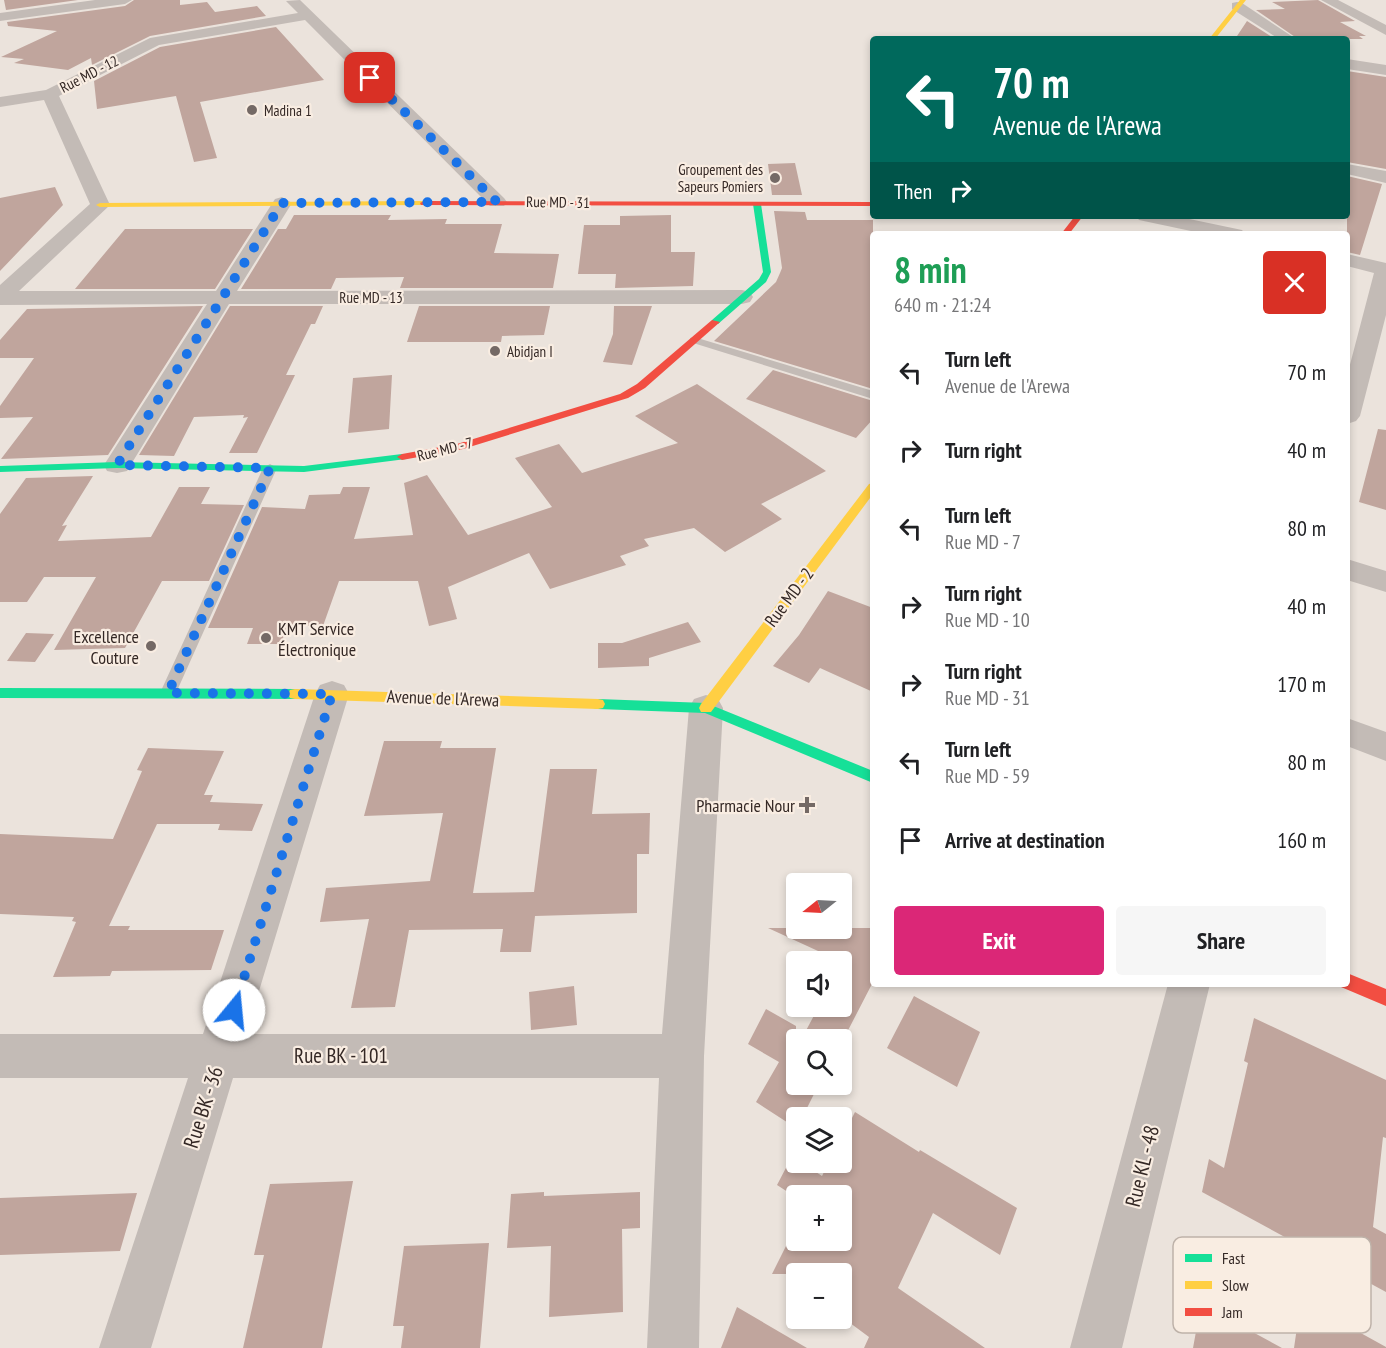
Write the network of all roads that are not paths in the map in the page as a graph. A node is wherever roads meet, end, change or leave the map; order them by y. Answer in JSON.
{"nodes":[{"id":1,"x":125,"y":0,"type":"edge"},
{"id":2,"x":292,"y":0,"type":"edge"},
{"id":3,"x":1328,"y":0,"type":"edge"},
{"id":4,"x":1240,"y":3,"type":"edge"},
{"id":5,"x":42,"y":11,"type":"junction"},
{"id":6,"x":307,"y":16,"type":"junction"},
{"id":7,"x":0,"y":17,"type":"edge"},
{"id":8,"x":22,"y":28,"type":"dead end"},
{"id":9,"x":1386,"y":31,"type":"edge"},
{"id":10,"x":1214,"y":36,"type":"edge"},
{"id":11,"x":1285,"y":36,"type":"edge"},
{"id":12,"x":1350,"y":64,"type":"edge"},
{"id":13,"x":1386,"y":70,"type":"edge"},
{"id":14,"x":50,"y":94,"type":"junction"},
{"id":15,"x":0,"y":102,"type":"edge"},
{"id":16,"x":1350,"y":170,"type":"edge"},
{"id":17,"x":1386,"y":177,"type":"edge"},
{"id":18,"x":497,"y":202,"type":"junction"},
{"id":19,"x":282,"y":203,"type":"junction"},
{"id":20,"x":757,"y":204,"type":"junction"},
{"id":21,"x":870,"y":204,"type":"edge"},
{"id":22,"x":100,"y":205,"type":"junction"},
{"id":23,"x":1161,"y":219,"type":"edge"},
{"id":24,"x":1221,"y":231,"type":"edge"},
{"id":25,"x":1350,"y":261,"type":"edge"},
{"id":26,"x":1386,"y":269,"type":"edge"},
{"id":27,"x":223,"y":297,"type":"junction"},
{"id":28,"x":742,"y":297,"type":"junction"},
{"id":29,"x":0,"y":298,"type":"edge"},
{"id":30,"x":694,"y":340,"type":"junction"},
{"id":31,"x":1355,"y":365,"type":"edge"},
{"id":32,"x":1386,"y":374,"type":"edge"},
{"id":33,"x":870,"y":394,"type":"edge"},
{"id":34,"x":1350,"y":397,"type":"edge"},
{"id":35,"x":117,"y":465,"type":"junction"},
{"id":36,"x":270,"y":468,"type":"junction"},
{"id":37,"x":0,"y":469,"type":"edge"},
{"id":38,"x":870,"y":490,"type":"edge"},
{"id":39,"x":1350,"y":570,"type":"edge"},
{"id":40,"x":1386,"y":582,"type":"edge"},
{"id":41,"x":0,"y":693,"type":"edge"},
{"id":42,"x":168,"y":693,"type":"junction"},
{"id":43,"x":332,"y":694,"type":"junction"},
{"id":44,"x":706,"y":708,"type":"junction"},
{"id":45,"x":1350,"y":733,"type":"edge"},
{"id":46,"x":1386,"y":747,"type":"edge"},
{"id":47,"x":870,"y":776,"type":"edge"},
{"id":48,"x":1350,"y":982,"type":"edge"},
{"id":49,"x":1188,"y":987,"type":"edge"},
{"id":50,"x":1386,"y":998,"type":"edge"},
{"id":51,"x":220,"y":1055,"type":"junction"},
{"id":52,"x":0,"y":1056,"type":"edge"},
{"id":53,"x":681,"y":1056,"type":"junction"},
{"id":54,"x":125,"y":1348,"type":"edge"},
{"id":55,"x":673,"y":1348,"type":"edge"},
{"id":56,"x":1096,"y":1348,"type":"edge"}],
"edges":[{"from":1,"to":5,"type":"street"},
{"from":2,"to":6,"type":"street"},
{"from":3,"to":9,"type":"street"},
{"from":4,"to":10,"type":"street"},
{"from":4,"to":11,"type":"street"},
{"from":5,"to":7,"type":"street"},
{"from":5,"to":8,"type":"street"},
{"from":6,"to":14,"type":"street","name":"Rue MD - 12"},
{"from":6,"to":18,"type":"street"},
{"from":12,"to":13,"type":"street"},
{"from":14,"to":15,"type":"street"},
{"from":14,"to":22,"type":"street","name":"Rue MD - 12"},
{"from":16,"to":17,"type":"street"},
{"from":18,"to":19,"type":"street","name":"Rue MD - 31"},
{"from":18,"to":20,"type":"street","name":"Rue MD - 31"},
{"from":19,"to":22,"type":"street","name":"Rue MD - 31"},
{"from":19,"to":27,"type":"street"},
{"from":20,"to":21,"type":"street","name":"Rue MD - 31"},
{"from":20,"to":28,"type":"street","name":"Rue MD - 7"},
{"from":22,"to":29,"type":"street"},
{"from":23,"to":24,"type":"street"},
{"from":25,"to":26,"type":"street"},
{"from":26,"to":31,"type":"street"},
{"from":27,"to":28,"type":"street","name":"Rue MD - 13"},
{"from":27,"to":29,"type":"street","name":"Rue MD - 13"},
{"from":27,"to":35,"type":"street"},
{"from":28,"to":30,"type":"street","name":"Rue MD - 7"},
{"from":30,"to":33,"type":"lane"},
{"from":30,"to":36,"type":"street","name":"Rue MD - 7"},
{"from":31,"to":32,"type":"street"},
{"from":31,"to":34,"type":"street"},
{"from":35,"to":36,"type":"street","name":"Rue MD - 7"},
{"from":35,"to":37,"type":"street","name":"Rue MD - 7"},
{"from":36,"to":42,"type":"lane"},
{"from":38,"to":44,"type":"street","name":"Rue MD - 2"},
{"from":39,"to":40,"type":"street"},
{"from":41,"to":42,"type":"street","name":"Avenue de l'Arewa"},
{"from":42,"to":43,"type":"street","name":"Avenue de l'Arewa"},
{"from":43,"to":44,"type":"street","name":"Avenue de l'Arewa"},
{"from":43,"to":51,"type":"street","name":"Rue BK - 36"},
{"from":44,"to":47,"type":"street","name":"Avenue de l'Arewa"},
{"from":44,"to":53,"type":"street"},
{"from":45,"to":46,"type":"street"},
{"from":48,"to":50,"type":"street"},
{"from":49,"to":56,"type":"street","name":"Rue KL - 48"},
{"from":51,"to":52,"type":"street","name":"Rue BK - 101"},
{"from":51,"to":53,"type":"street","name":"Rue BK - 101"},
{"from":51,"to":54,"type":"street","name":"Rue BK - 36"},
{"from":53,"to":55,"type":"street"}]}
